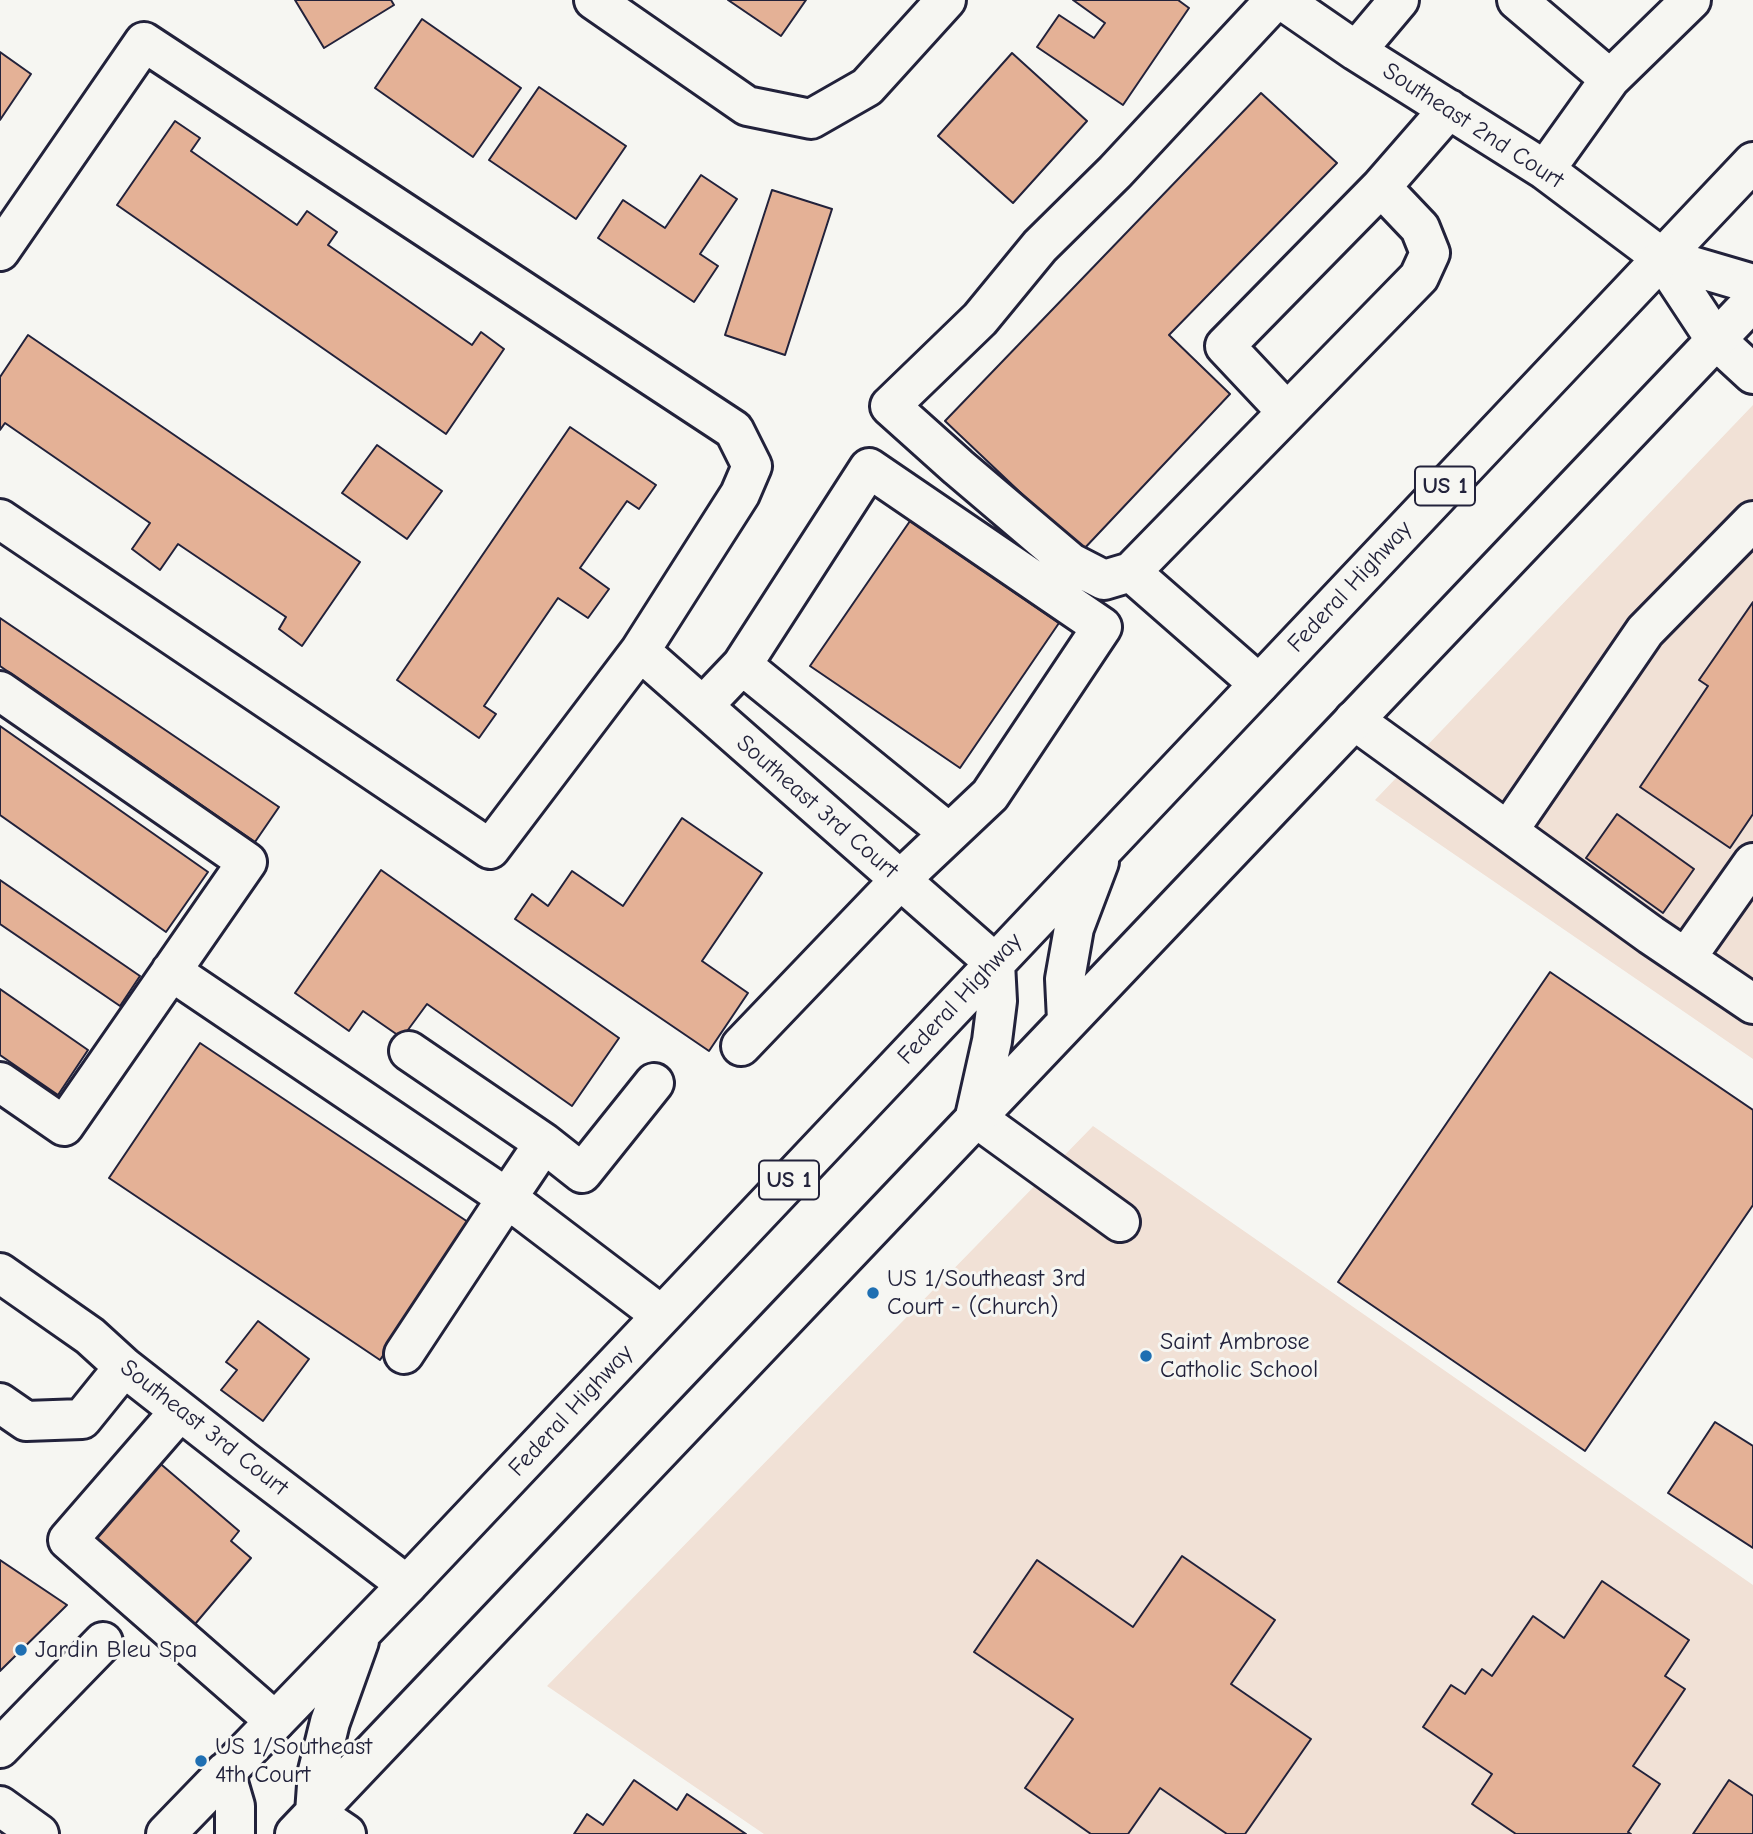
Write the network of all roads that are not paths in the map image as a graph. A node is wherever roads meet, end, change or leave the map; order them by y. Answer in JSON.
{"nodes":[{"id":1,"x":594,"y":0,"type":"edge"},
{"id":2,"x":946,"y":0,"type":"edge"},
{"id":3,"x":1399,"y":0,"type":"edge"},
{"id":4,"x":1517,"y":0,"type":"edge"},
{"id":5,"x":1690,"y":0,"type":"edge"},
{"id":6,"x":1287,"y":2,"type":"edge"},
{"id":7,"x":1356,"y":51,"type":"junction"},
{"id":8,"x":1610,"y":79,"type":"junction"},
{"id":9,"x":1449,"y":109,"type":"junction"},
{"id":10,"x":1753,"y":162,"type":"edge"},
{"id":11,"x":1545,"y":170,"type":"junction"},
{"id":12,"x":1381,"y":187,"type":"junction"},
{"id":13,"x":0,"y":251,"type":"edge"},
{"id":14,"x":1661,"y":257,"type":"junction"},
{"id":15,"x":1753,"y":284,"type":"edge"},
{"id":16,"x":1753,"y":301,"type":"edge"},
{"id":17,"x":1715,"y":339,"type":"junction"},
{"id":18,"x":1753,"y":374,"type":"edge"},
{"id":19,"x":1287,"y":412,"type":"junction"},
{"id":20,"x":0,"y":519,"type":"edge"},
{"id":21,"x":1753,"y":521,"type":"edge"},
{"id":22,"x":1131,"y":572,"type":"junction"},
{"id":23,"x":640,"y":651,"type":"junction"},
{"id":24,"x":742,"y":665,"type":"junction"},
{"id":25,"x":1259,"y":684,"type":"junction"},
{"id":26,"x":0,"y":691,"type":"edge"},
{"id":27,"x":703,"y":706,"type":"junction"},
{"id":28,"x":1354,"y":720,"type":"junction"},
{"id":29,"x":1508,"y":831,"type":"junction"},
{"id":30,"x":949,"y":833,"type":"junction"},
{"id":31,"x":1106,"y":844,"type":"junction"},
{"id":32,"x":1753,"y":863,"type":"edge"},
{"id":33,"x":900,"y":880,"type":"junction"},
{"id":34,"x":1686,"y":958,"type":"junction"},
{"id":35,"x":995,"y":963,"type":"junction"},
{"id":36,"x":171,"y":971,"type":"junction"},
{"id":37,"x":1753,"y":1003,"type":"edge"},
{"id":38,"x":1068,"y":1020,"type":"junction"},
{"id":39,"x":741,"y":1046,"type":"dead end"},
{"id":40,"x":409,"y":1051,"type":"dead end"},
{"id":41,"x":0,"y":1082,"type":"edge"},
{"id":42,"x":654,"y":1083,"type":"dead end"},
{"id":43,"x":975,"y":1117,"type":"junction"},
{"id":44,"x":544,"y":1143,"type":"junction"},
{"id":45,"x":507,"y":1198,"type":"junction"},
{"id":46,"x":1120,"y":1222,"type":"dead end"},
{"id":47,"x":0,"y":1273,"type":"edge"},
{"id":48,"x":661,"y":1315,"type":"junction"},
{"id":49,"x":404,"y":1354,"type":"dead end"},
{"id":50,"x":124,"y":1367,"type":"junction"},
{"id":51,"x":0,"y":1403,"type":"edge"},
{"id":52,"x":180,"y":1411,"type":"junction"},
{"id":53,"x":407,"y":1585,"type":"junction"},
{"id":54,"x":364,"y":1629,"type":"junction"},
{"id":55,"x":103,"y":1642,"type":"dead end"},
{"id":56,"x":275,"y":1721,"type":"junction"},
{"id":57,"x":0,"y":1748,"type":"edge"},
{"id":58,"x":225,"y":1773,"type":"junction"},
{"id":59,"x":0,"y":1806,"type":"edge"},
{"id":60,"x":305,"y":1824,"type":"edge"},
{"id":61,"x":39,"y":1834,"type":"edge"},
{"id":62,"x":166,"y":1834,"type":"edge"},
{"id":63,"x":235,"y":1834,"type":"edge"},
{"id":64,"x":346,"y":1834,"type":"edge"}],
"edges":[{"from":1,"to":2,"type":"main road"},
{"from":3,"to":7,"type":"main road"},
{"from":4,"to":8,"type":"main road"},
{"from":5,"to":8,"type":"main road"},
{"from":6,"to":7,"type":"main road","name":"Southeast 2nd Court"},
{"from":6,"to":22,"type":"main road"},
{"from":7,"to":9,"type":"main road","name":"Southeast 2nd Court"},
{"from":8,"to":11,"type":"main road"},
{"from":9,"to":11,"type":"main road","name":"Southeast 2nd Court"},
{"from":9,"to":12,"type":"main road"},
{"from":10,"to":14,"type":"main road","name":"Federal Highway","number":"US 1"},
{"from":11,"to":14,"type":"main road","name":"Southeast 2nd Court"},
{"from":12,"to":19,"type":"main road"},
{"from":12,"to":19,"type":"main road"},
{"from":13,"to":23,"type":"main road"},
{"from":14,"to":15,"type":"main road"},
{"from":14,"to":17,"type":"main road"},
{"from":14,"to":25,"type":"main road","name":"Federal Highway","number":"US 1"},
{"from":16,"to":17,"type":"main road"},
{"from":17,"to":18,"type":"main road"},
{"from":17,"to":28,"type":"main road"},
{"from":19,"to":22,"type":"main road"},
{"from":20,"to":23,"type":"main road"},
{"from":21,"to":29,"type":"main road"},
{"from":22,"to":25,"type":"main road"},
{"from":23,"to":27,"type":"main road","name":"Southeast 3rd Court"},
{"from":24,"to":27,"type":"main road"},
{"from":24,"to":30,"type":"main road"},
{"from":24,"to":30,"type":"main road"},
{"from":25,"to":31,"type":"main road","name":"Federal Highway","number":"US 1"},
{"from":26,"to":36,"type":"main road"},
{"from":27,"to":33,"type":"main road","name":"Southeast 3rd Court"},
{"from":28,"to":29,"type":"main road"},
{"from":28,"to":38,"type":"main road"},
{"from":29,"to":34,"type":"main road"},
{"from":30,"to":33,"type":"main road"},
{"from":31,"to":35,"type":"main road","name":"Federal Highway","number":"US 1"},
{"from":31,"to":38,"type":"main road"},
{"from":32,"to":34,"type":"main road"},
{"from":33,"to":35,"type":"main road","name":"Southeast 3rd Court"},
{"from":33,"to":39,"type":"main road"},
{"from":34,"to":37,"type":"main road"},
{"from":35,"to":43,"type":"main road"},
{"from":35,"to":48,"type":"main road","name":"Federal Highway","number":"US 1"},
{"from":36,"to":41,"type":"main road"},
{"from":36,"to":45,"type":"main road"},
{"from":38,"to":43,"type":"main road"},
{"from":40,"to":44,"type":"main road"},
{"from":42,"to":44,"type":"main road"},
{"from":43,"to":46,"type":"main road"},
{"from":43,"to":60,"type":"main road"},
{"from":44,"to":45,"type":"main road"},
{"from":45,"to":48,"type":"main road"},
{"from":45,"to":49,"type":"main road"},
{"from":47,"to":50,"type":"main road","name":"Southeast 3rd Court"},
{"from":48,"to":53,"type":"main road","name":"Federal Highway","number":"US 1"},
{"from":50,"to":51,"type":"main road"},
{"from":50,"to":52,"type":"main road","name":"Southeast 3rd Court"},
{"from":52,"to":53,"type":"main road","name":"Southeast 3rd Court"},
{"from":52,"to":56,"type":"main road"},
{"from":53,"to":54,"type":"main road","name":"Federal Highway","number":"US 1"},
{"from":54,"to":56,"type":"main road","name":"Federal Highway","number":"US 1"},
{"from":54,"to":60,"type":"main road"},
{"from":55,"to":57,"type":"main road"},
{"from":56,"to":58,"type":"main road","name":"Federal Highway","number":"US 1"},
{"from":58,"to":62,"type":"main road","name":"Federal Highway","number":"US 1"},
{"from":58,"to":63,"type":"main road"},
{"from":59,"to":61,"type":"main road"},
{"from":60,"to":64,"type":"main road"}]}
